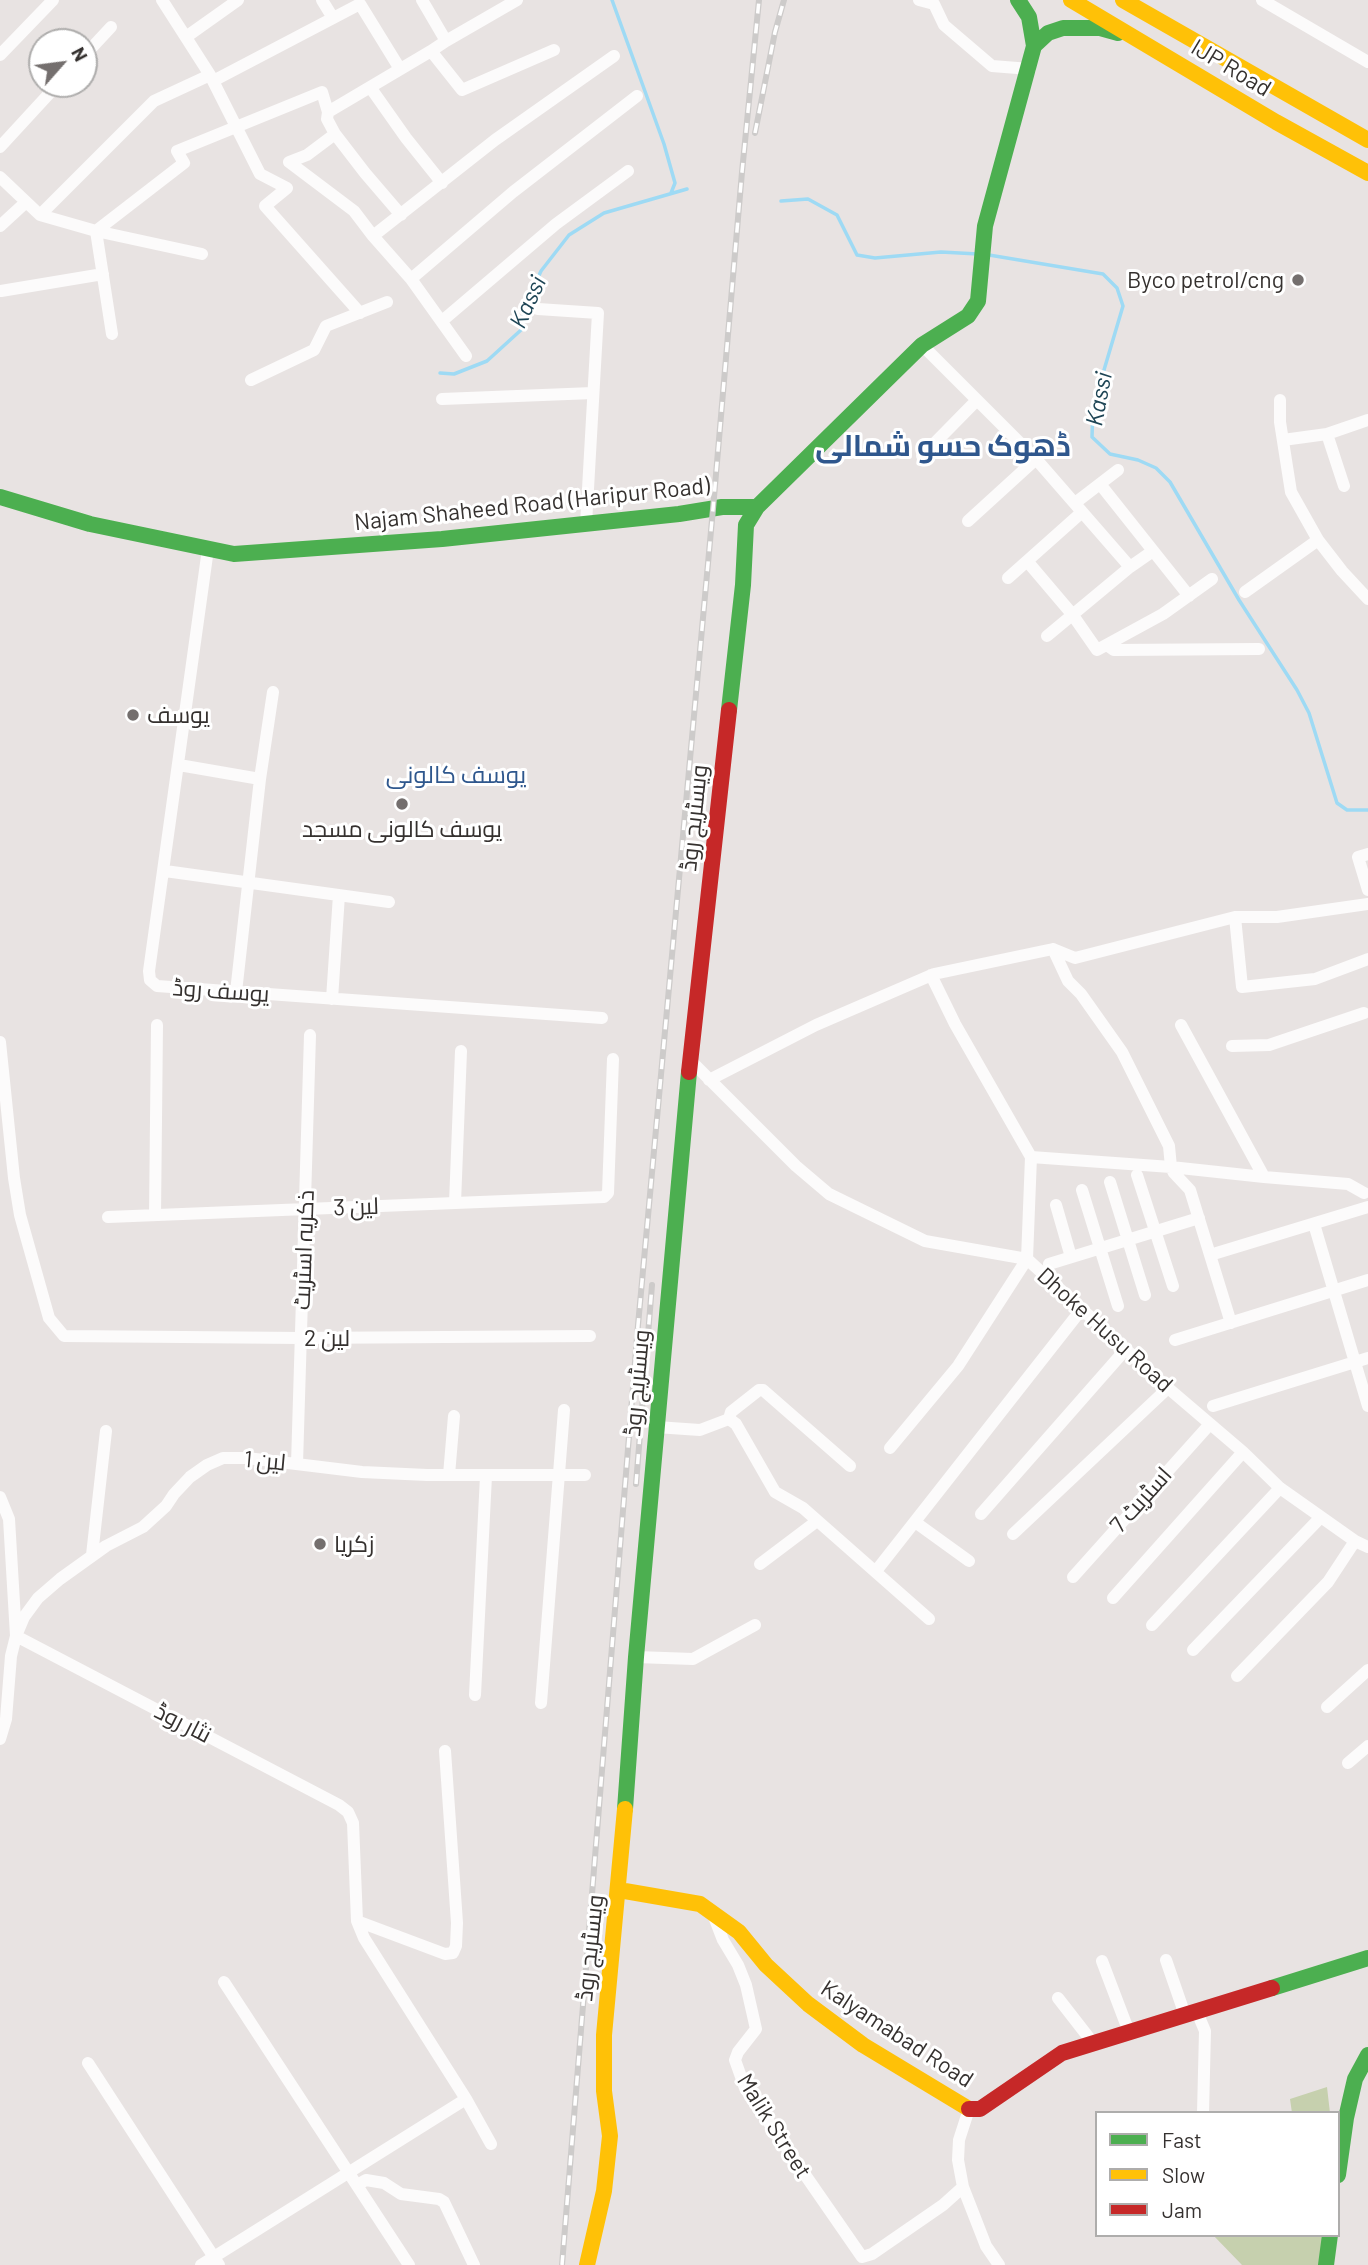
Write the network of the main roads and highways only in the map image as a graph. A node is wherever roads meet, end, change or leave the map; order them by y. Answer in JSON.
{"nodes":[{"id":1,"x":1018,"y":0,"type":"edge"},
{"id":2,"x":1071,"y":0,"type":"edge"},
{"id":3,"x":1123,"y":0,"type":"edge"},
{"id":4,"x":1144,"y":42,"type":"junction"},
{"id":5,"x":1034,"y":46,"type":"junction"},
{"id":6,"x":1368,"y":140,"type":"edge"},
{"id":7,"x":1366,"y":167,"type":"edge"},
{"id":8,"x":0,"y":497,"type":"edge"},
{"id":9,"x":757,"y":507,"type":"junction"},
{"id":10,"x":618,"y":1890,"type":"junction"},
{"id":11,"x":1368,"y":1958,"type":"edge"},
{"id":12,"x":1368,"y":2055,"type":"edge"},
{"id":13,"x":1340,"y":2161,"type":"edge"},
{"id":14,"x":1330,"y":2237,"type":"edge"},
{"id":15,"x":1330,"y":2264,"type":"edge"},
{"id":16,"x":587,"y":2265,"type":"edge"}],
"edges":[{"from":1,"to":5,"type":"main road"},
{"from":2,"to":4,"type":"main road","name":"IJP Road"},
{"from":3,"to":6,"type":"main road","name":"IJP Road"},
{"from":4,"to":5,"type":"main road"},
{"from":4,"to":7,"type":"main road","name":"IJP Road"},
{"from":5,"to":9,"type":"main road"},
{"from":8,"to":9,"type":"main road","name":"Najam Shaheed Road (Haripur Road)"},
{"from":9,"to":10,"type":"main road","name":"ویسٹریج روڈ"},
{"from":10,"to":11,"type":"main road","name":"Kalyamabad Road"},
{"from":10,"to":16,"type":"main road","name":"ویسٹریج روڈ"},
{"from":12,"to":13,"type":"main road"},
{"from":14,"to":15,"type":"main road"}]}
